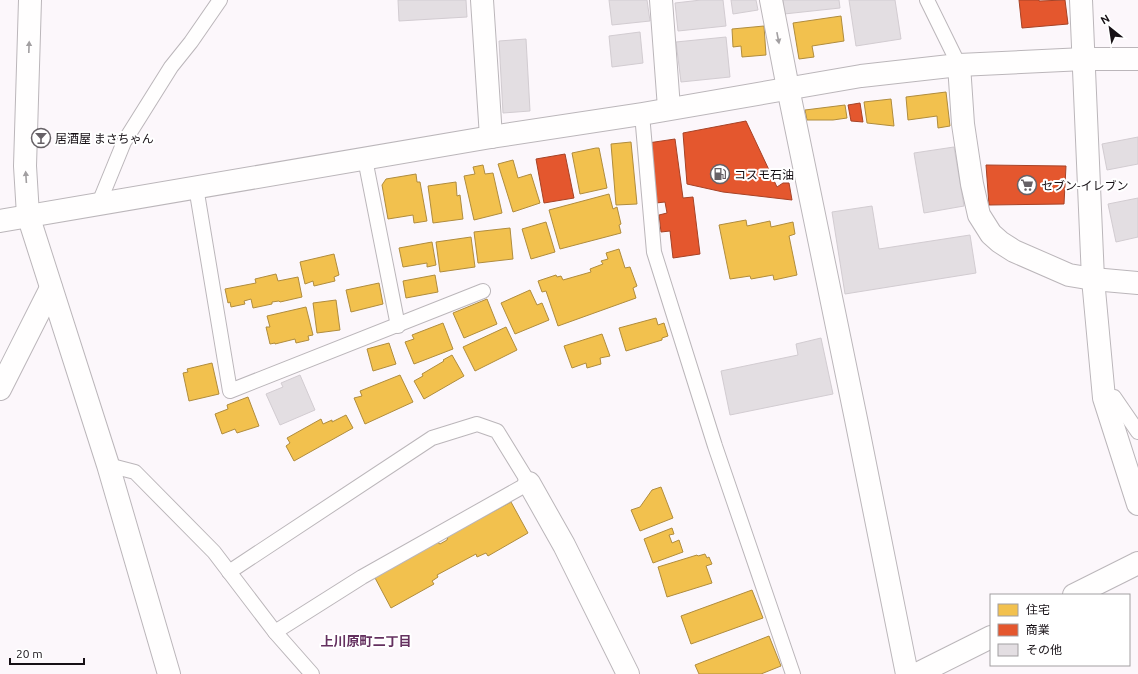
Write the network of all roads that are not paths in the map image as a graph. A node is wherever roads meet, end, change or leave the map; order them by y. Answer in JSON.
{"nodes":[{"id":1,"x":30,"y":0,"type":"edge"},
{"id":2,"x":220,"y":0,"type":"edge"},
{"id":3,"x":482,"y":0,"type":"edge"},
{"id":4,"x":661,"y":0,"type":"edge"},
{"id":5,"x":771,"y":0,"type":"edge"},
{"id":6,"x":927,"y":0,"type":"edge"},
{"id":7,"x":1081,"y":0,"type":"edge"},
{"id":8,"x":1084,"y":59,"type":"junction"},
{"id":9,"x":1138,"y":59,"type":"edge"},
{"id":10,"x":959,"y":65,"type":"junction"},
{"id":11,"x":788,"y":88,"type":"junction"},
{"id":12,"x":669,"y":108,"type":"junction"},
{"id":13,"x":642,"y":114,"type":"junction"},
{"id":14,"x":490,"y":138,"type":"junction"},
{"id":15,"x":365,"y":159,"type":"junction"},
{"id":16,"x":196,"y":187,"type":"junction"},
{"id":17,"x":99,"y":203,"type":"junction"},
{"id":18,"x":28,"y":216,"type":"junction"},
{"id":19,"x":0,"y":220,"type":"edge"},
{"id":20,"x":1094,"y":279,"type":"junction"},
{"id":21,"x":1138,"y":283,"type":"edge"},
{"id":22,"x":51,"y":288,"type":"junction"},
{"id":23,"x":484,"y":291,"type":"dead end"},
{"id":24,"x":398,"y":326,"type":"junction"},
{"id":25,"x":0,"y":389,"type":"edge"},
{"id":26,"x":1104,"y":398,"type":"junction"},
{"id":27,"x":1138,"y":432,"type":"edge"},
{"id":28,"x":108,"y":465,"type":"junction"},
{"id":29,"x":529,"y":483,"type":"junction"},
{"id":30,"x":1138,"y":504,"type":"edge"},
{"id":31,"x":1138,"y":563,"type":"edge"},
{"id":32,"x":229,"y":572,"type":"junction"},
{"id":33,"x":1076,"y":594,"type":"edge"},
{"id":34,"x":275,"y":632,"type":"junction"},
{"id":35,"x":990,"y":638,"type":"edge"},
{"id":36,"x":169,"y":674,"type":"edge"},
{"id":37,"x":312,"y":674,"type":"edge"},
{"id":38,"x":628,"y":674,"type":"edge"},
{"id":39,"x":794,"y":674,"type":"edge"},
{"id":40,"x":907,"y":674,"type":"edge"},
{"id":41,"x":917,"y":674,"type":"edge"}],
"edges":[{"from":18,"to":1,"type":"street","one_way":true},
{"from":2,"to":17,"type":"lane"},
{"from":3,"to":14,"type":"street"},
{"from":4,"to":12,"type":"street"},
{"from":5,"to":11,"type":"street","one_way":true},
{"from":6,"to":10,"type":"lane"},
{"from":7,"to":8,"type":"street"},
{"from":8,"to":9,"type":"street"},
{"from":8,"to":10,"type":"street"},
{"from":8,"to":20,"type":"street"},
{"from":10,"to":11,"type":"street"},
{"from":10,"to":20,"type":"street"},
{"from":11,"to":12,"type":"street"},
{"from":11,"to":40,"type":"street"},
{"from":12,"to":13,"type":"street"},
{"from":13,"to":14,"type":"street"},
{"from":13,"to":39,"type":"lane"},
{"from":14,"to":15,"type":"street"},
{"from":15,"to":16,"type":"street"},
{"from":15,"to":24,"type":"lane"},
{"from":16,"to":17,"type":"street"},
{"from":16,"to":24,"type":"lane"},
{"from":17,"to":18,"type":"street"},
{"from":18,"to":19,"type":"street"},
{"from":18,"to":22,"type":"street"},
{"from":20,"to":21,"type":"street"},
{"from":20,"to":26,"type":"street"},
{"from":22,"to":25,"type":"street"},
{"from":22,"to":28,"type":"street"},
{"from":23,"to":24,"type":"lane"},
{"from":26,"to":27,"type":"lane"},
{"from":26,"to":30,"type":"street"},
{"from":28,"to":32,"type":"lane"},
{"from":28,"to":36,"type":"street"},
{"from":29,"to":32,"type":"lane"},
{"from":29,"to":34,"type":"lane"},
{"from":29,"to":38,"type":"street"},
{"from":31,"to":33,"type":"street"},
{"from":32,"to":34,"type":"lane"},
{"from":34,"to":37,"type":"lane"},
{"from":35,"to":41,"type":"street"}]}
